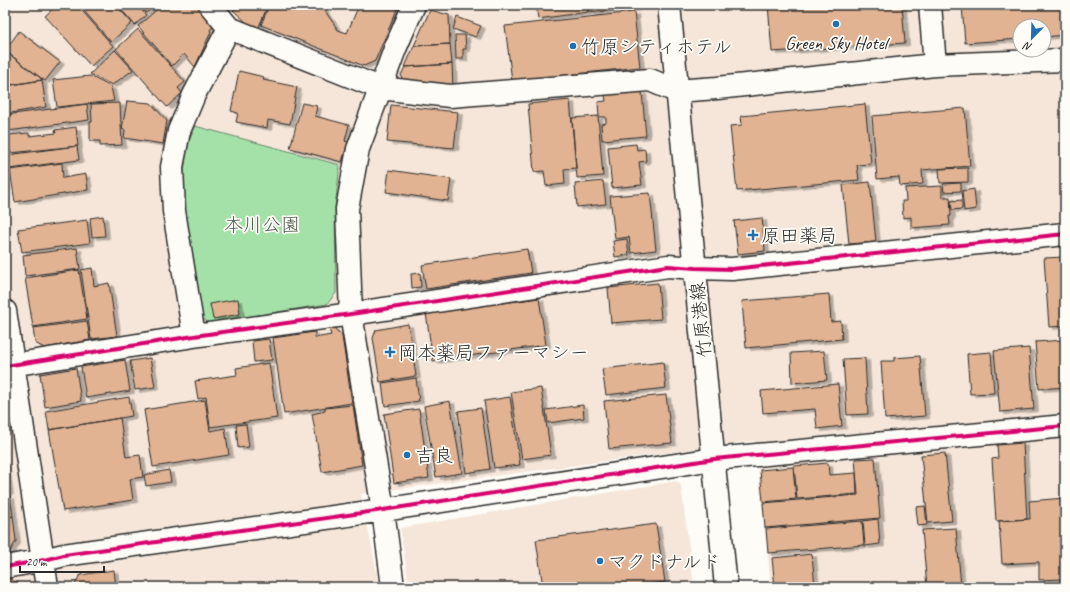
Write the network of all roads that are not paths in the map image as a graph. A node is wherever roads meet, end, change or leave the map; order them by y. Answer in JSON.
{"nodes":[{"id":1,"x":210,"y":5,"type":"edge"},
{"id":2,"x":414,"y":5,"type":"edge"},
{"id":3,"x":669,"y":5,"type":"edge"},
{"id":4,"x":930,"y":5,"type":"edge"},
{"id":5,"x":228,"y":28,"type":"junction"},
{"id":6,"x":1065,"y":60,"type":"edge"},
{"id":7,"x":935,"y":65,"type":"junction"},
{"id":8,"x":380,"y":88,"type":"junction"},
{"id":9,"x":676,"y":91,"type":"junction"},
{"id":10,"x":1065,"y":234,"type":"edge"},
{"id":11,"x":695,"y":268,"type":"junction"},
{"id":12,"x":5,"y":311,"type":"edge"},
{"id":13,"x":351,"y":314,"type":"junction"},
{"id":14,"x":194,"y":336,"type":"junction"},
{"id":15,"x":10,"y":365,"type":"edge"},
{"id":16,"x":1065,"y":426,"type":"edge"},
{"id":17,"x":714,"y":459,"type":"junction"},
{"id":18,"x":383,"y":510,"type":"junction"},
{"id":19,"x":44,"y":560,"type":"junction"},
{"id":20,"x":5,"y":567,"type":"edge"},
{"id":21,"x":47,"y":587,"type":"edge"},
{"id":22,"x":393,"y":587,"type":"edge"},
{"id":23,"x":726,"y":587,"type":"edge"}],
"edges":[{"from":1,"to":5,"type":"street"},
{"from":2,"to":8,"type":"street"},
{"from":3,"to":9,"type":"street","name":"竹原港線"},
{"from":4,"to":7,"type":"street"},
{"from":5,"to":8,"type":"street"},
{"from":5,"to":14,"type":"street"},
{"from":6,"to":7,"type":"street"},
{"from":7,"to":9,"type":"street"},
{"from":8,"to":9,"type":"street"},
{"from":8,"to":13,"type":"street"},
{"from":9,"to":11,"type":"street","name":"竹原港線"},
{"from":10,"to":11,"type":"street"},
{"from":11,"to":13,"type":"street"},
{"from":11,"to":17,"type":"street","name":"竹原港線"},
{"from":12,"to":15,"type":"street"},
{"from":13,"to":14,"type":"street"},
{"from":13,"to":18,"type":"street"},
{"from":14,"to":15,"type":"street"},
{"from":15,"to":19,"type":"street"},
{"from":16,"to":17,"type":"street"},
{"from":17,"to":18,"type":"street"},
{"from":17,"to":23,"type":"street","name":"竹原港線"},
{"from":18,"to":19,"type":"street"},
{"from":18,"to":22,"type":"street"},
{"from":19,"to":20,"type":"street"},
{"from":19,"to":21,"type":"street"}]}
